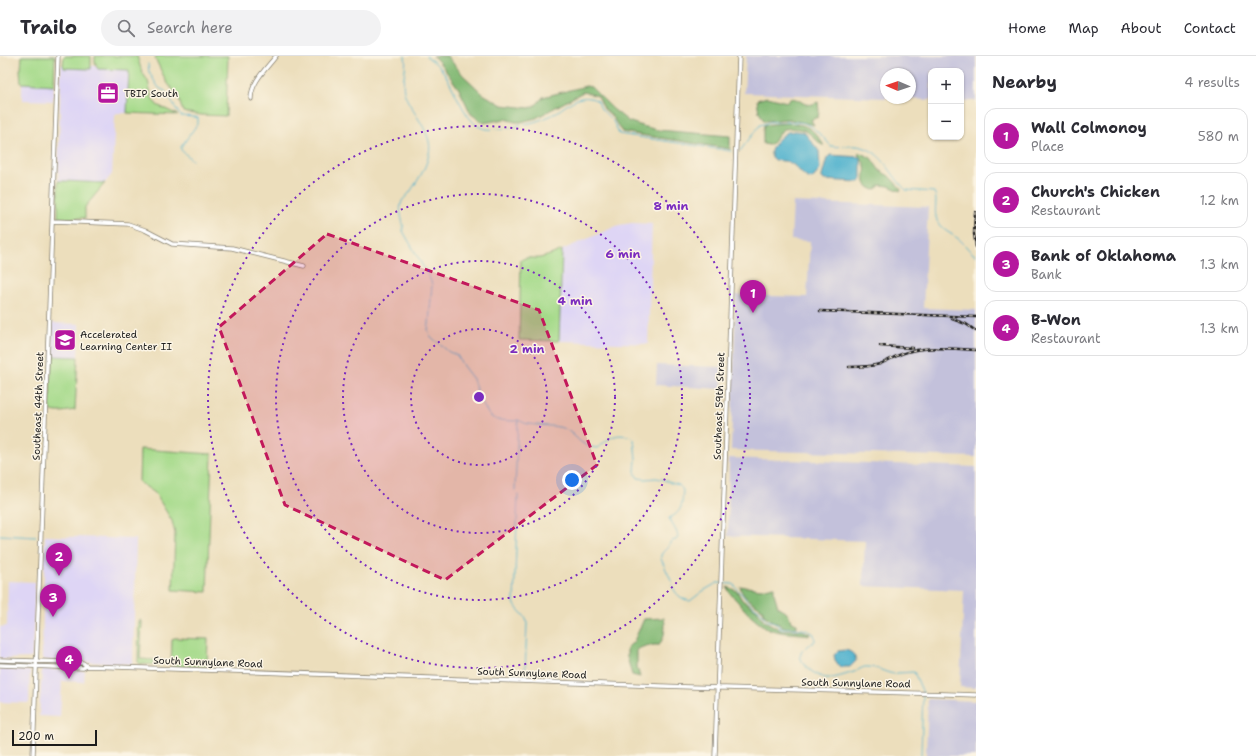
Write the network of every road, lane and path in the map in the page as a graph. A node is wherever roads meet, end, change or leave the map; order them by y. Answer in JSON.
{"nodes":[{"id":1,"x":58,"y":56,"type":"edge"},
{"id":2,"x":276,"y":56,"type":"edge"},
{"id":3,"x":739,"y":56,"type":"edge"},
{"id":4,"x":251,"y":99,"type":"dead end"},
{"id":5,"x":53,"y":221,"type":"junction"},
{"id":6,"x":304,"y":266,"type":"dead end"},
{"id":7,"x":0,"y":660,"type":"edge"},
{"id":8,"x":37,"y":661,"type":"junction"},
{"id":9,"x":0,"y":666,"type":"edge"},
{"id":10,"x":87,"y":666,"type":"junction"},
{"id":11,"x":37,"y":667,"type":"junction"},
{"id":12,"x":717,"y":688,"type":"junction"},
{"id":13,"x":976,"y":695,"type":"edge"},
{"id":14,"x":33,"y":756,"type":"edge"},
{"id":15,"x":715,"y":756,"type":"edge"}],
"edges":[{"from":1,"to":5,"type":"main road","name":"Southeast 44th Street"},
{"from":2,"to":4,"type":"main road"},
{"from":3,"to":12,"type":"main road","name":"Southeast 59th Street"},
{"from":5,"to":6,"type":"main road"},
{"from":5,"to":8,"type":"main road","name":"Southeast 44th Street"},
{"from":7,"to":8,"type":"main road","name":"South Sunnylane Road"},
{"from":8,"to":10,"type":"main road","name":"South Sunnylane Road"},
{"from":8,"to":11,"type":"main road","name":"Southeast 44th Street"},
{"from":9,"to":11,"type":"main road","name":"South Sunnylane Road"},
{"from":10,"to":11,"type":"main road","name":"South Sunnylane Road"},
{"from":10,"to":12,"type":"main road","name":"South Sunnylane Road"},
{"from":11,"to":14,"type":"main road","name":"Southeast 44th Street"},
{"from":12,"to":13,"type":"main road","name":"South Sunnylane Road"},
{"from":12,"to":15,"type":"main road","name":"Southeast 59th Street"}]}
